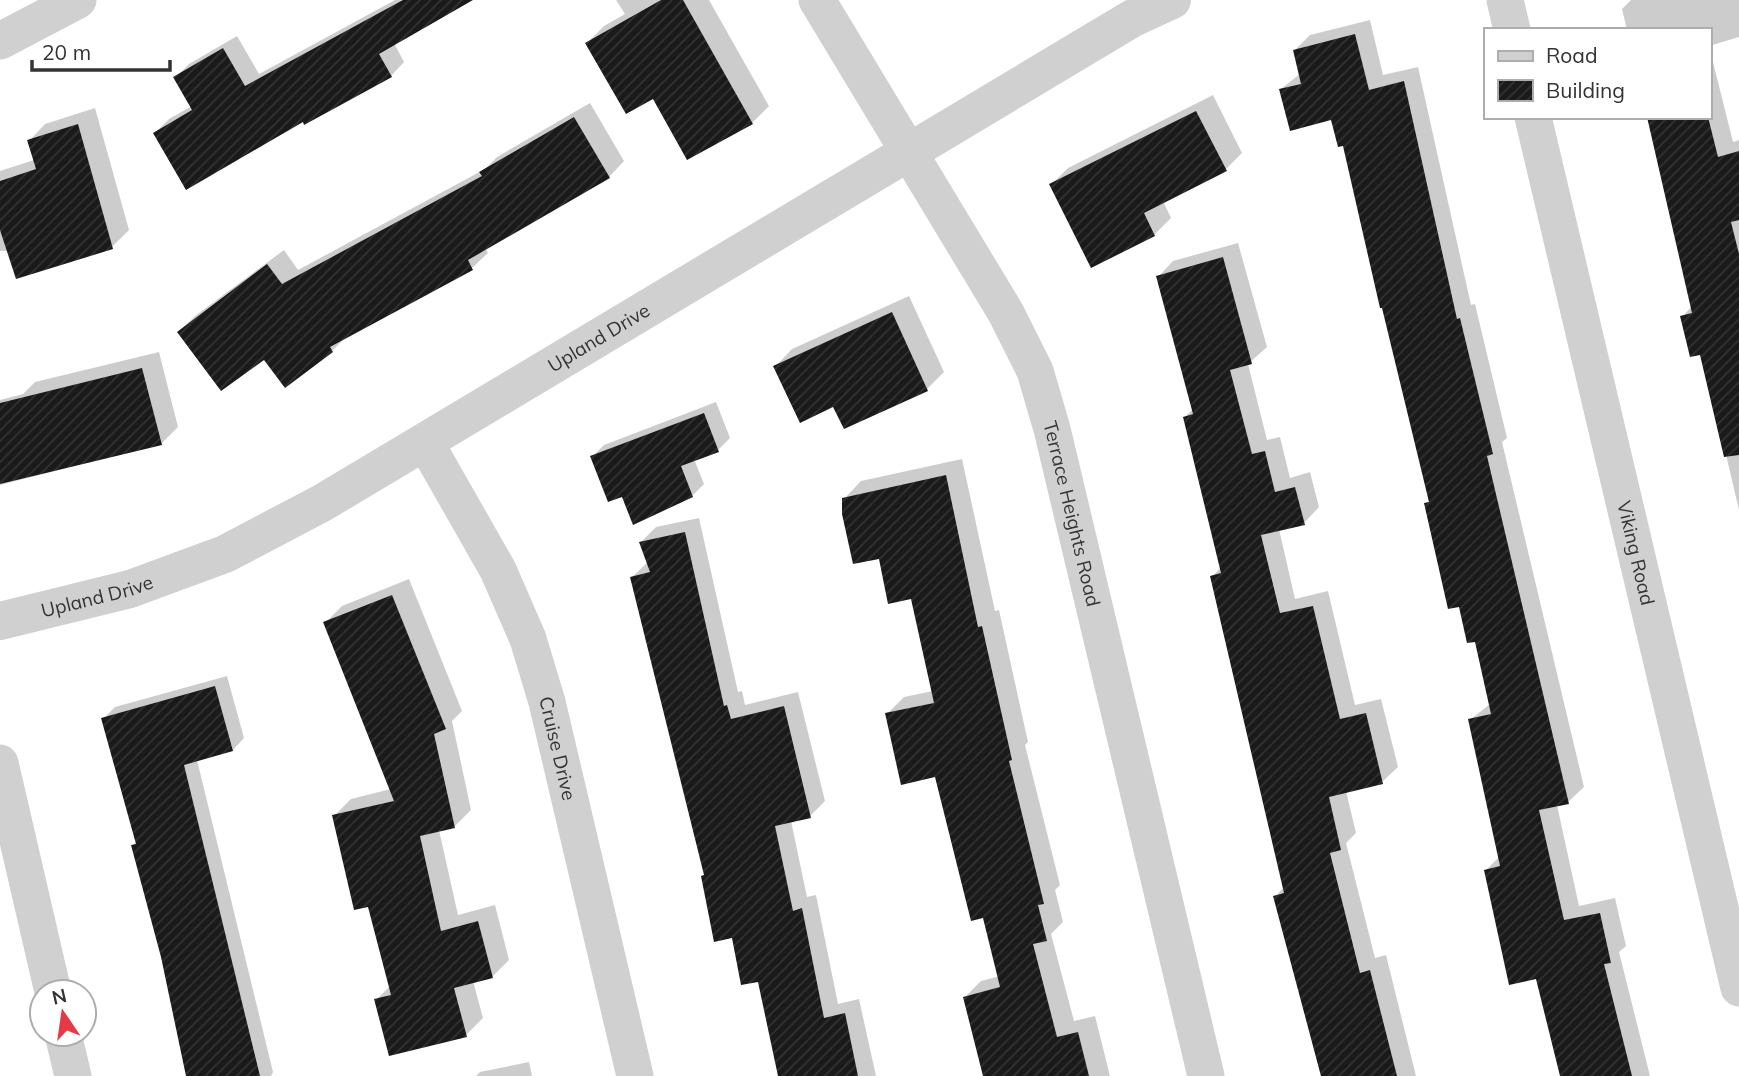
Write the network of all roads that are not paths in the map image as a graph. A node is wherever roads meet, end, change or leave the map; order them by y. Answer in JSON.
{"nodes":[{"id":1,"x":78,"y":0,"type":"edge"},
{"id":2,"x":817,"y":0,"type":"edge"},
{"id":3,"x":1172,"y":0,"type":"edge"},
{"id":4,"x":1505,"y":0,"type":"edge"},
{"id":5,"x":1512,"y":28,"type":"edge"},
{"id":6,"x":0,"y":41,"type":"edge"},
{"id":7,"x":1533,"y":119,"type":"edge"},
{"id":8,"x":908,"y":150,"type":"junction"},
{"id":9,"x":425,"y":442,"type":"junction"},
{"id":10,"x":0,"y":621,"type":"edge"},
{"id":11,"x":0,"y":763,"type":"edge"},
{"id":12,"x":50,"y":978,"type":"edge"},
{"id":13,"x":1739,"y":988,"type":"edge"},
{"id":14,"x":66,"y":1048,"type":"edge"},
{"id":15,"x":73,"y":1076,"type":"edge"},
{"id":16,"x":635,"y":1076,"type":"edge"},
{"id":17,"x":1206,"y":1076,"type":"edge"}],
"edges":[{"from":1,"to":6,"type":"street"},
{"from":2,"to":8,"type":"street","name":"Terrace Heights Road"},
{"from":3,"to":8,"type":"street","name":"Upland Drive"},
{"from":4,"to":5,"type":"street"},
{"from":7,"to":13,"type":"street","name":"Viking Road"},
{"from":8,"to":9,"type":"street","name":"Upland Drive"},
{"from":8,"to":17,"type":"street","name":"Terrace Heights Road"},
{"from":9,"to":10,"type":"street","name":"Upland Drive"},
{"from":9,"to":16,"type":"street","name":"Cruise Drive"},
{"from":11,"to":12,"type":"street"},
{"from":14,"to":15,"type":"street"}]}
